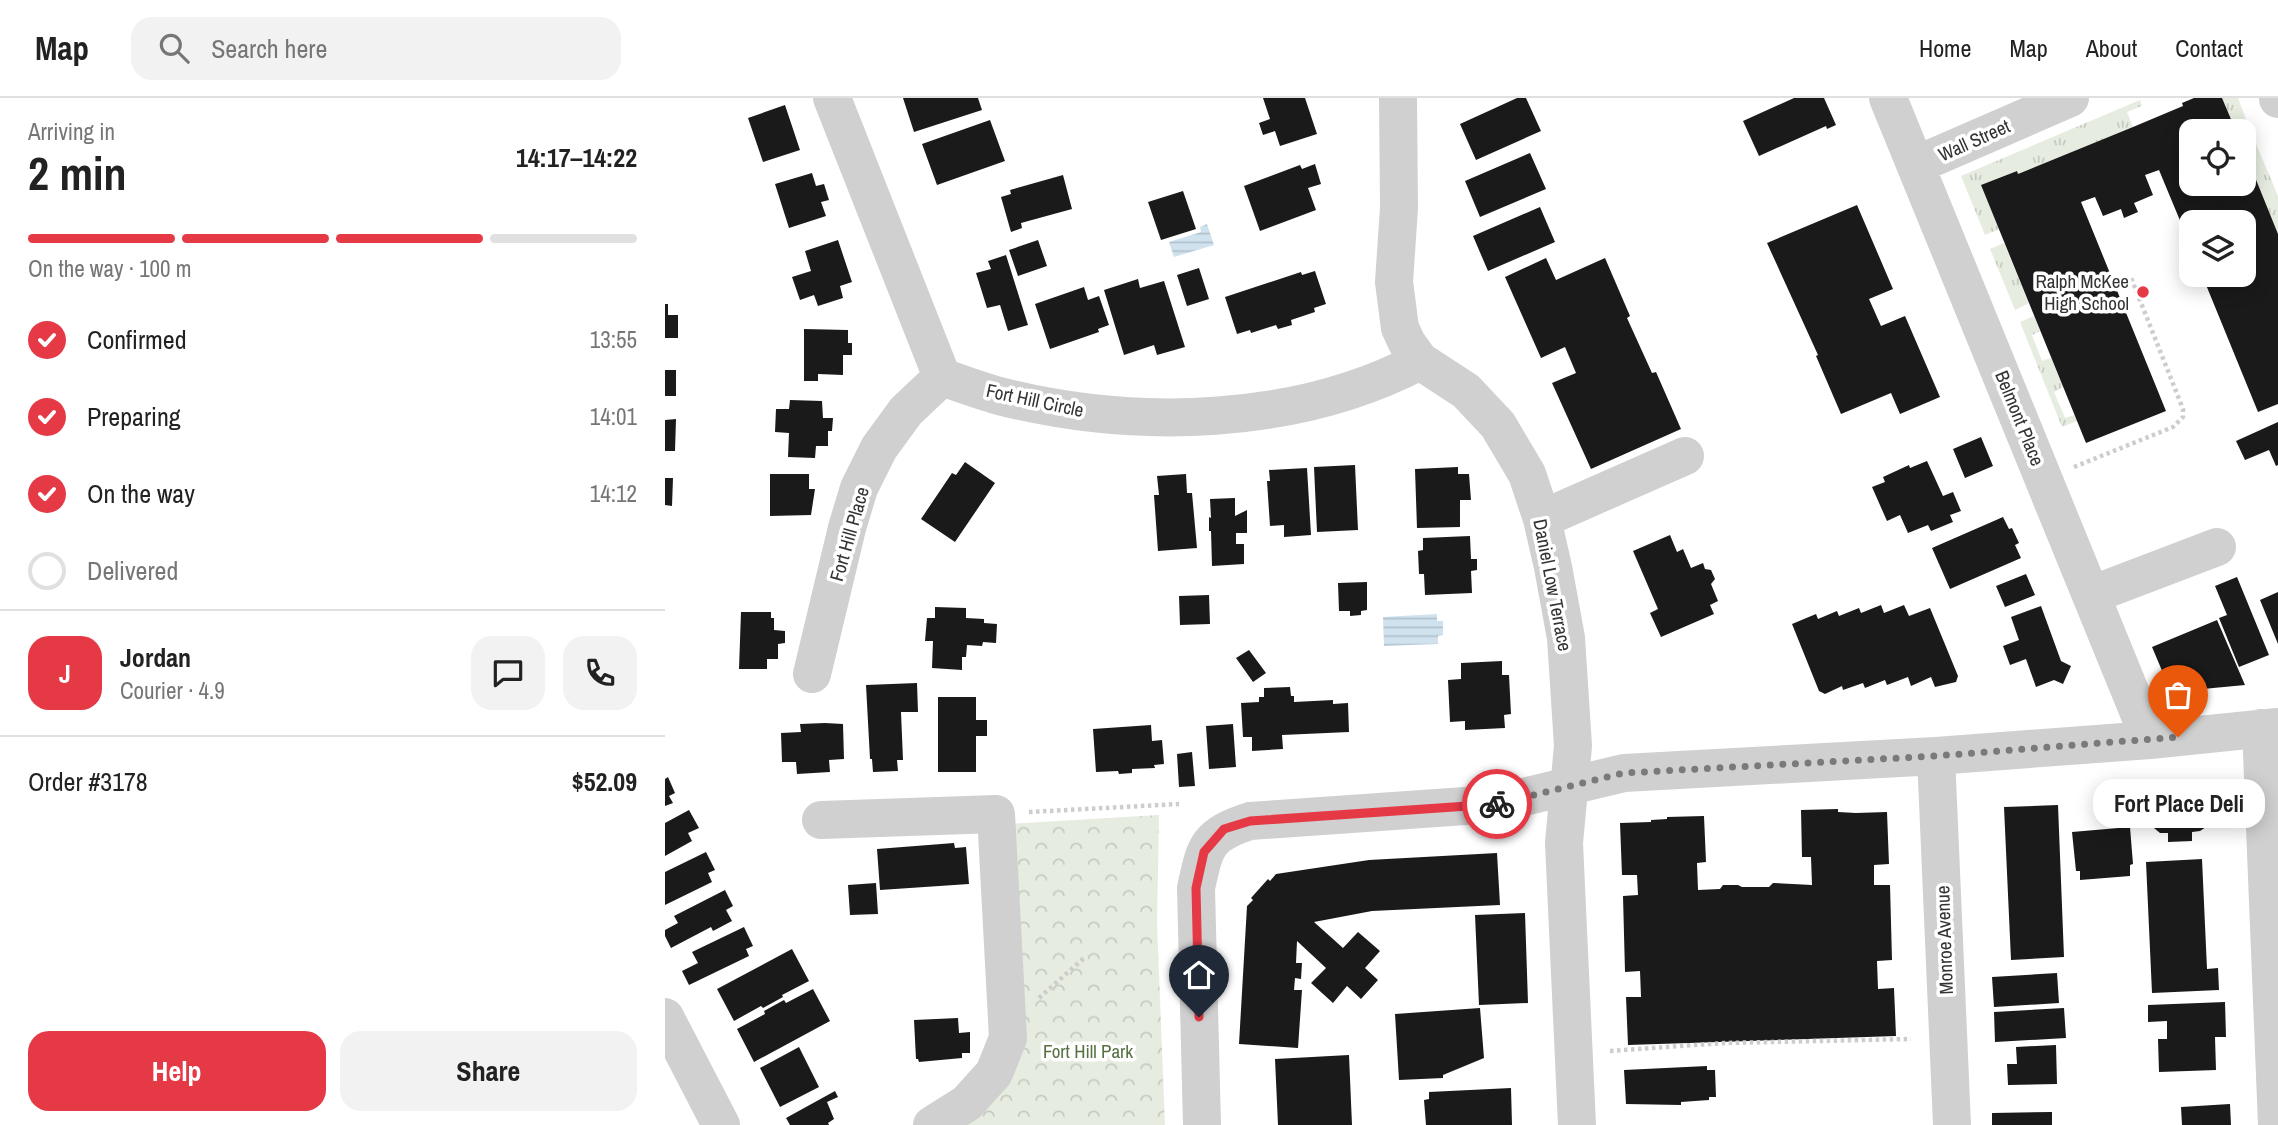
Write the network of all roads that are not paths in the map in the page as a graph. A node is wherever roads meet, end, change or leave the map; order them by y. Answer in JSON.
{"nodes":[{"id":1,"x":832,"y":98,"type":"edge"},
{"id":2,"x":1398,"y":98,"type":"edge"},
{"id":3,"x":1888,"y":98,"type":"edge"},
{"id":4,"x":2070,"y":98,"type":"edge"},
{"id":5,"x":1916,"y":165,"type":"junction"},
{"id":6,"x":1420,"y":361,"type":"junction"},
{"id":7,"x":942,"y":377,"type":"junction"},
{"id":8,"x":1685,"y":456,"type":"dead end"},
{"id":9,"x":1542,"y":519,"type":"junction"},
{"id":10,"x":2217,"y":547,"type":"dead end"},
{"id":11,"x":2091,"y":595,"type":"junction"},
{"id":12,"x":812,"y":674,"type":"dead end"},
{"id":13,"x":2269,"y":728,"type":"edge"},
{"id":14,"x":2150,"y":740,"type":"junction"},
{"id":15,"x":1935,"y":756,"type":"junction"},
{"id":16,"x":1569,"y":786,"type":"junction"},
{"id":17,"x":821,"y":820,"type":"dead end"},
{"id":18,"x":665,"y":1017,"type":"edge"},
{"id":19,"x":721,"y":1125,"type":"edge"},
{"id":20,"x":932,"y":1125,"type":"edge"},
{"id":21,"x":1202,"y":1125,"type":"edge"},
{"id":22,"x":1577,"y":1125,"type":"edge"},
{"id":23,"x":1952,"y":1125,"type":"edge"},
{"id":24,"x":2277,"y":1125,"type":"edge"}],
"edges":[{"from":1,"to":7,"type":"street"},
{"from":2,"to":6,"type":"street","name":"Daniel Low Terrace"},
{"from":3,"to":5,"type":"street","name":"Belmont Place"},
{"from":4,"to":5,"type":"street","name":"Wall Street"},
{"from":5,"to":11,"type":"street","name":"Belmont Place"},
{"from":6,"to":7,"type":"street","name":"Fort Hill Circle"},
{"from":6,"to":9,"type":"street","name":"Daniel Low Terrace"},
{"from":7,"to":12,"type":"street","name":"Fort Hill Place"},
{"from":8,"to":9,"type":"street"},
{"from":9,"to":16,"type":"street","name":"Daniel Low Terrace"},
{"from":10,"to":11,"type":"street"},
{"from":11,"to":14,"type":"street","name":"Belmont Place"},
{"from":13,"to":14,"type":"street"},
{"from":13,"to":24,"type":"street"},
{"from":14,"to":15,"type":"street"},
{"from":15,"to":16,"type":"street"},
{"from":15,"to":23,"type":"street","name":"Monroe Avenue"},
{"from":16,"to":21,"type":"street"},
{"from":16,"to":22,"type":"street","name":"Daniel Low Terrace"},
{"from":17,"to":20,"type":"street"},
{"from":18,"to":19,"type":"street"}]}
